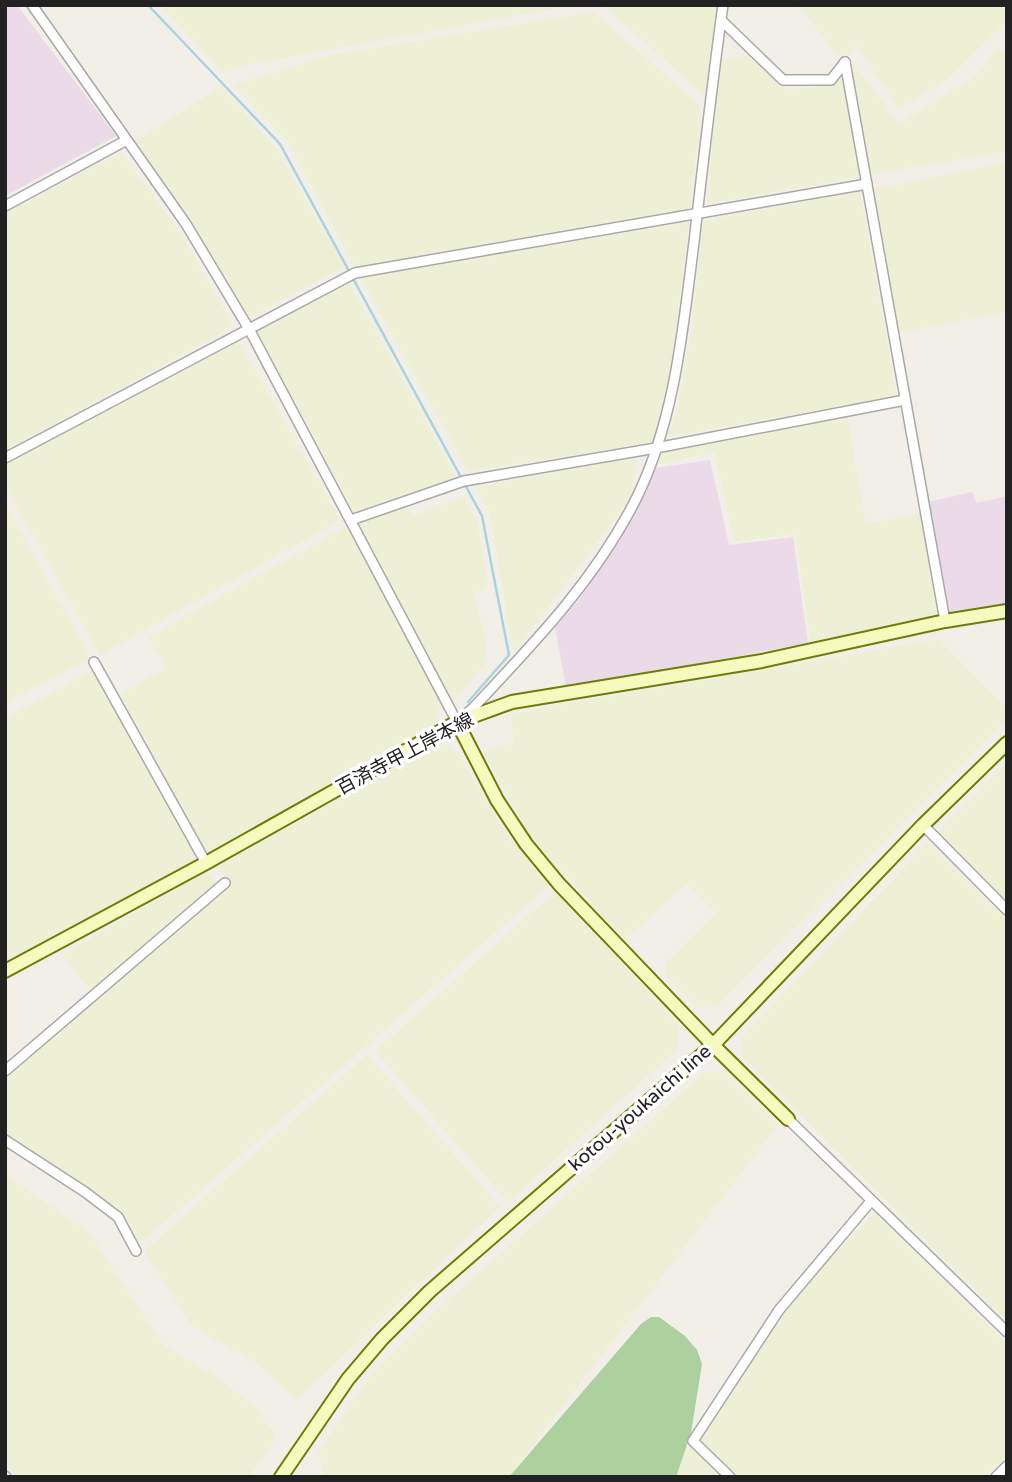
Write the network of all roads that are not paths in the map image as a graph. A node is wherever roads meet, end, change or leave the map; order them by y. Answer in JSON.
{"nodes":[{"id":1,"x":32,"y":5,"type":"edge"},
{"id":2,"x":723,"y":5,"type":"edge"},
{"id":3,"x":721,"y":20,"type":"junction"},
{"id":4,"x":125,"y":141,"type":"junction"},
{"id":5,"x":867,"y":184,"type":"junction"},
{"id":6,"x":5,"y":206,"type":"edge"},
{"id":7,"x":697,"y":215,"type":"junction"},
{"id":8,"x":249,"y":329,"type":"junction"},
{"id":9,"x":905,"y":400,"type":"junction"},
{"id":10,"x":656,"y":448,"type":"junction"},
{"id":11,"x":5,"y":458,"type":"edge"},
{"id":12,"x":351,"y":520,"type":"junction"},
{"id":13,"x":1007,"y":611,"type":"edge"},
{"id":14,"x":945,"y":621,"type":"junction"},
{"id":15,"x":94,"y":662,"type":"dead end"},
{"id":16,"x":457,"y":722,"type":"junction"},
{"id":17,"x":1007,"y":743,"type":"edge"},
{"id":18,"x":923,"y":825,"type":"junction"},
{"id":19,"x":206,"y":863,"type":"junction"},
{"id":20,"x":226,"y":883,"type":"dead end"},
{"id":21,"x":1007,"y":910,"type":"edge"},
{"id":22,"x":5,"y":971,"type":"edge"},
{"id":23,"x":713,"y":1045,"type":"junction"},
{"id":24,"x":5,"y":1071,"type":"edge"},
{"id":25,"x":788,"y":1119,"type":"joint"},
{"id":26,"x":5,"y":1140,"type":"edge"},
{"id":27,"x":871,"y":1201,"type":"junction"},
{"id":28,"x":136,"y":1251,"type":"dead end"},
{"id":29,"x":1007,"y":1332,"type":"edge"},
{"id":30,"x":1007,"y":1466,"type":"edge"},
{"id":31,"x":281,"y":1477,"type":"edge"},
{"id":32,"x":730,"y":1477,"type":"edge"},
{"id":33,"x":996,"y":1477,"type":"edge"}],
"edges":[{"from":1,"to":4,"type":"street"},
{"from":2,"to":3,"type":"street"},
{"from":3,"to":5,"type":"street"},
{"from":3,"to":7,"type":"street"},
{"from":4,"to":6,"type":"street"},
{"from":4,"to":8,"type":"street"},
{"from":5,"to":7,"type":"street"},
{"from":5,"to":9,"type":"street"},
{"from":7,"to":8,"type":"street"},
{"from":7,"to":10,"type":"street"},
{"from":8,"to":11,"type":"street"},
{"from":8,"to":12,"type":"street"},
{"from":9,"to":10,"type":"street"},
{"from":9,"to":14,"type":"street"},
{"from":10,"to":12,"type":"street"},
{"from":10,"to":16,"type":"street"},
{"from":12,"to":16,"type":"street"},
{"from":13,"to":14,"type":"main road","name":"百済寺甲上岸本線"},
{"from":14,"to":16,"type":"main road","name":"百済寺甲上岸本線"},
{"from":15,"to":19,"type":"street"},
{"from":16,"to":19,"type":"main road","name":"百済寺甲上岸本線"},
{"from":16,"to":23,"type":"main road"},
{"from":17,"to":18,"type":"main road","name":"kotou-youkaichi line"},
{"from":18,"to":21,"type":"street"},
{"from":18,"to":23,"type":"main road","name":"kotou-youkaichi line"},
{"from":19,"to":22,"type":"main road","name":"百済寺甲上岸本線"},
{"from":20,"to":24,"type":"street"},
{"from":23,"to":25,"type":"main road"},
{"from":23,"to":31,"type":"main road","name":"kotou-youkaichi line"},
{"from":25,"to":27,"type":"street"},
{"from":26,"to":28,"type":"street"},
{"from":27,"to":29,"type":"street"},
{"from":27,"to":32,"type":"street"},
{"from":30,"to":33,"type":"street"}]}
